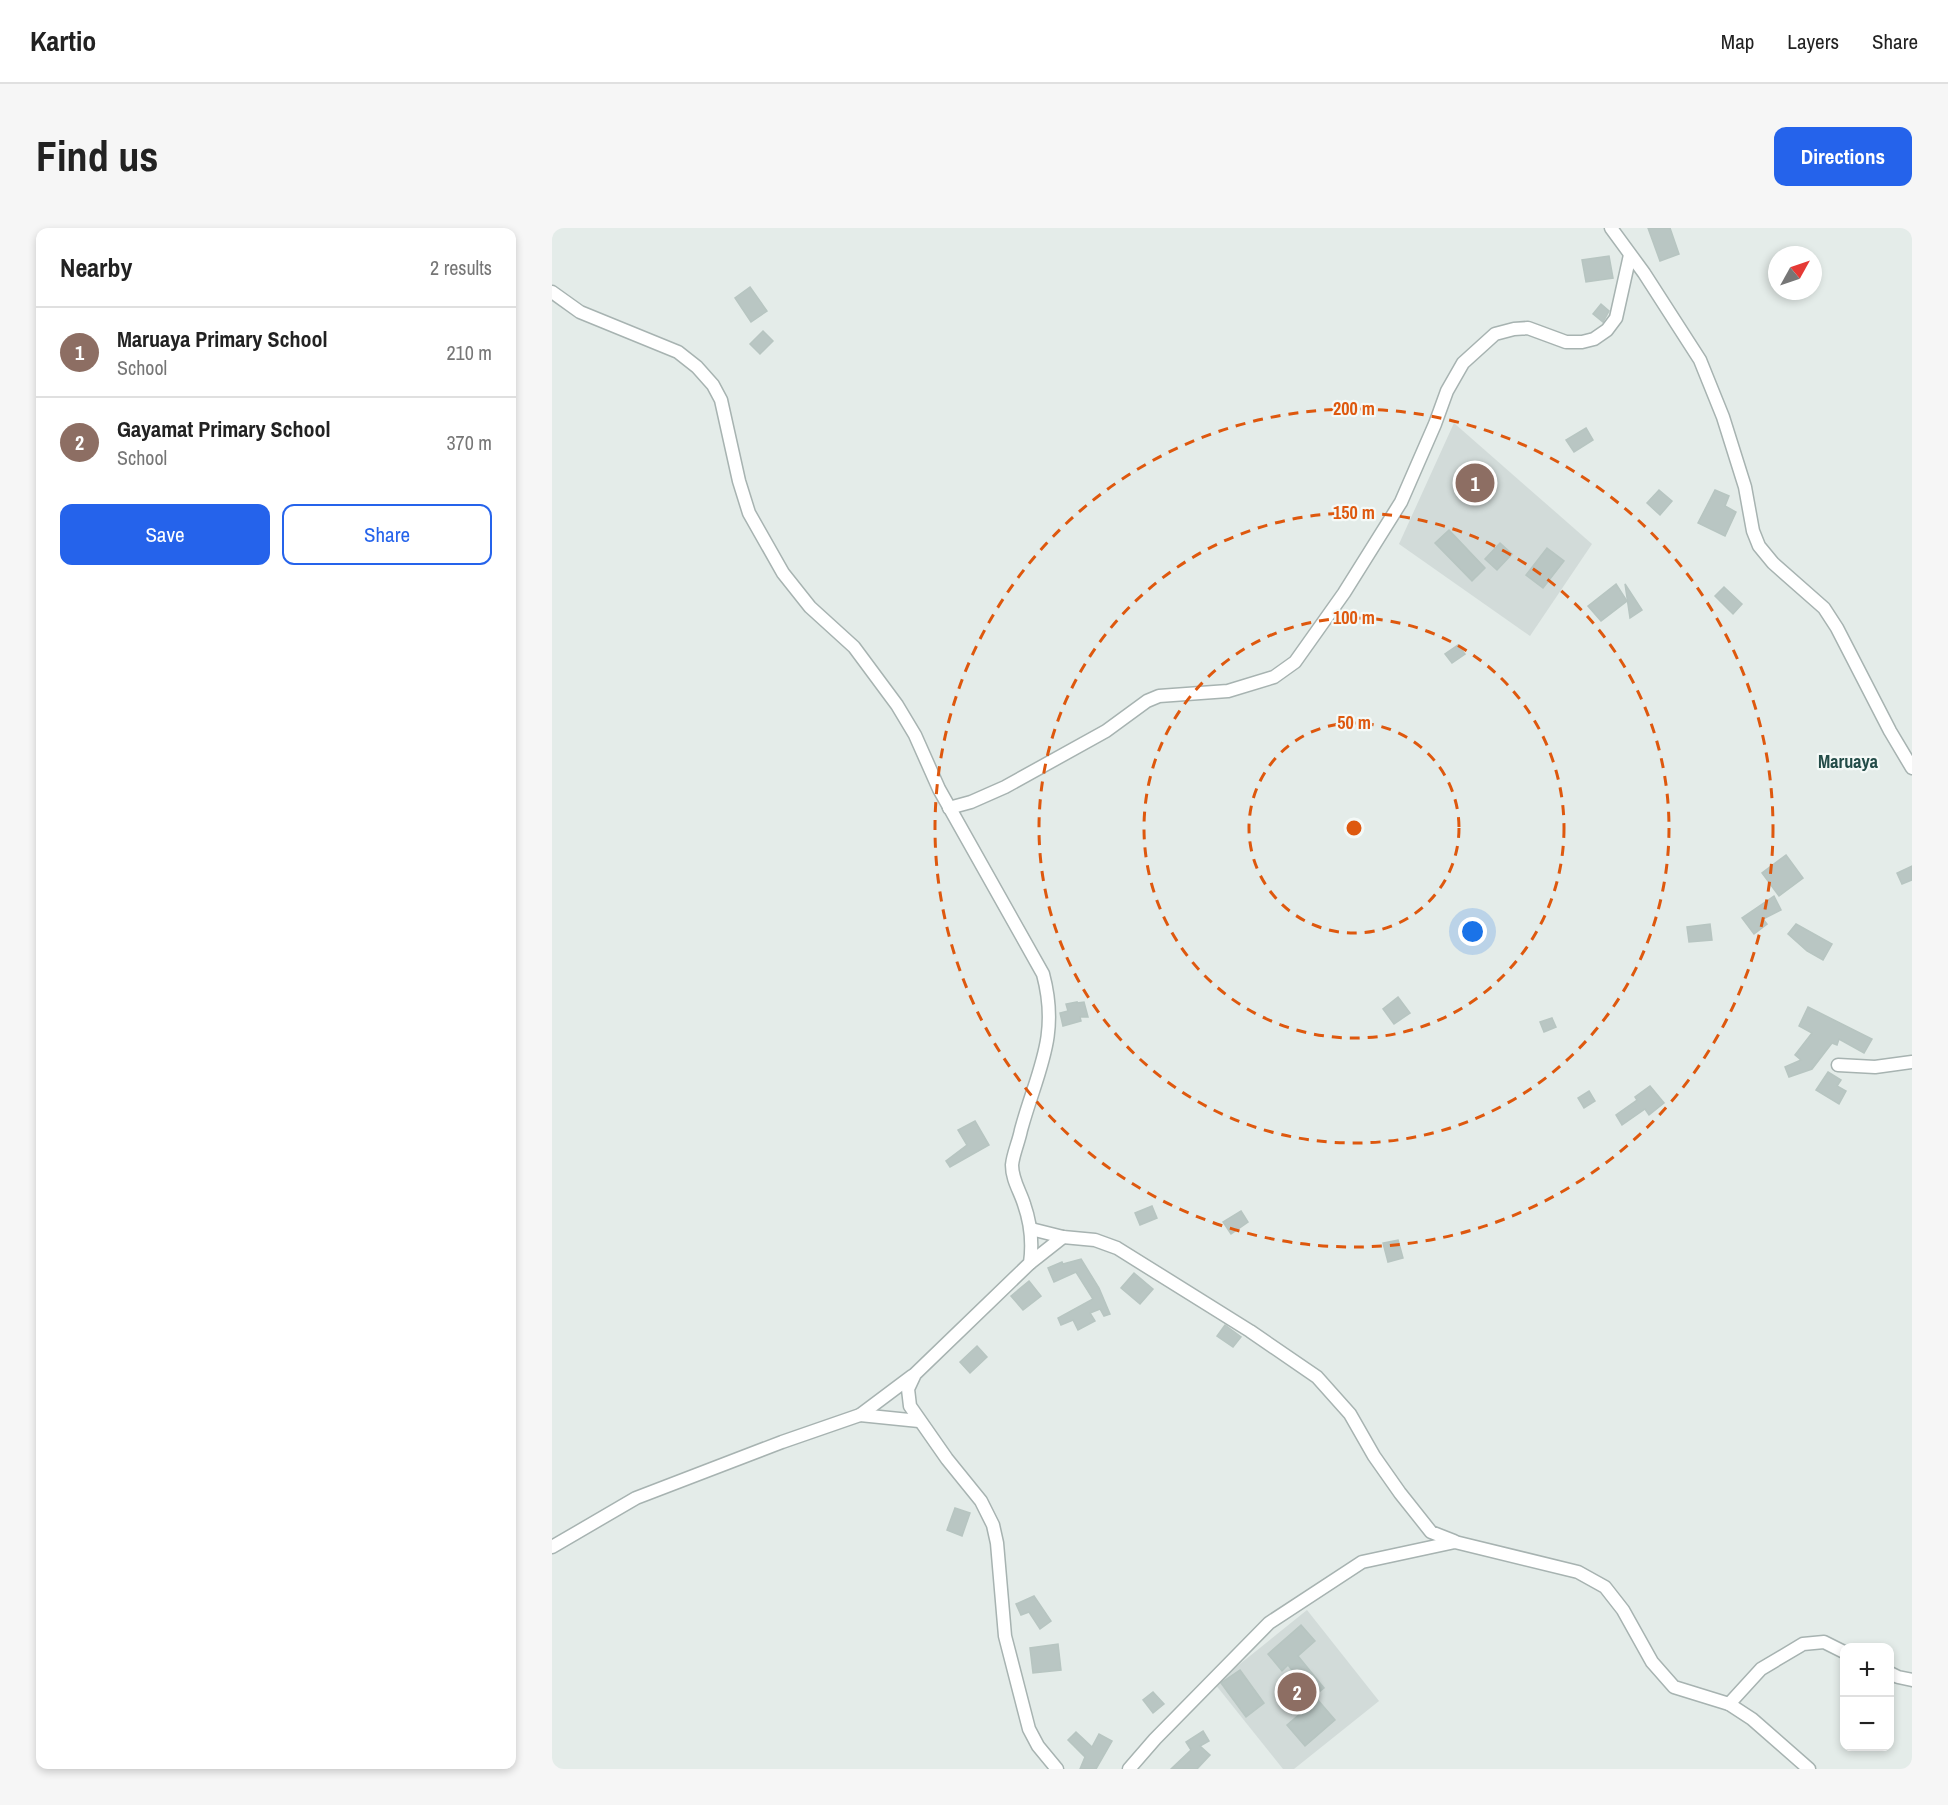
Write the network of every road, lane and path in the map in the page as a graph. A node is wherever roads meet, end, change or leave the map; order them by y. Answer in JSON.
{"nodes":[{"id":1,"x":1611,"y":228,"type":"edge"},
{"id":2,"x":1630,"y":255,"type":"junction"},
{"id":3,"x":552,"y":292,"type":"edge"},
{"id":4,"x":1912,"y":768,"type":"edge"},
{"id":5,"x":949,"y":808,"type":"junction"},
{"id":6,"x":1912,"y":1062,"type":"edge"},
{"id":7,"x":1838,"y":1065,"type":"dead end"},
{"id":8,"x":1031,"y":1229,"type":"junction"},
{"id":9,"x":1063,"y":1238,"type":"junction"},
{"id":10,"x":1030,"y":1263,"type":"junction"},
{"id":11,"x":915,"y":1374,"type":"junction"},
{"id":12,"x":860,"y":1415,"type":"junction"},
{"id":13,"x":919,"y":1421,"type":"junction"},
{"id":14,"x":1455,"y":1542,"type":"junction"},
{"id":15,"x":552,"y":1547,"type":"edge"},
{"id":16,"x":1840,"y":1649,"type":"edge"},
{"id":17,"x":1894,"y":1675,"type":"edge"},
{"id":18,"x":1912,"y":1680,"type":"edge"},
{"id":19,"x":1729,"y":1704,"type":"junction"},
{"id":20,"x":1057,"y":1769,"type":"edge"},
{"id":21,"x":1129,"y":1769,"type":"edge"},
{"id":22,"x":1809,"y":1769,"type":"edge"}],
"edges":[{"from":1,"to":2,"type":"street"},
{"from":2,"to":4,"type":"street"},
{"from":2,"to":5,"type":"street"},
{"from":3,"to":5,"type":"street"},
{"from":5,"to":8,"type":"street"},
{"from":6,"to":7,"type":"street"},
{"from":8,"to":9,"type":"street"},
{"from":8,"to":10,"type":"street"},
{"from":9,"to":10,"type":"street"},
{"from":9,"to":14,"type":"street"},
{"from":10,"to":11,"type":"street"},
{"from":11,"to":12,"type":"street"},
{"from":11,"to":13,"type":"street"},
{"from":12,"to":13,"type":"street"},
{"from":12,"to":15,"type":"street"},
{"from":13,"to":20,"type":"street"},
{"from":14,"to":19,"type":"street"},
{"from":14,"to":21,"type":"street"},
{"from":16,"to":19,"type":"street"},
{"from":17,"to":18,"type":"street"},
{"from":19,"to":22,"type":"street"}]}
